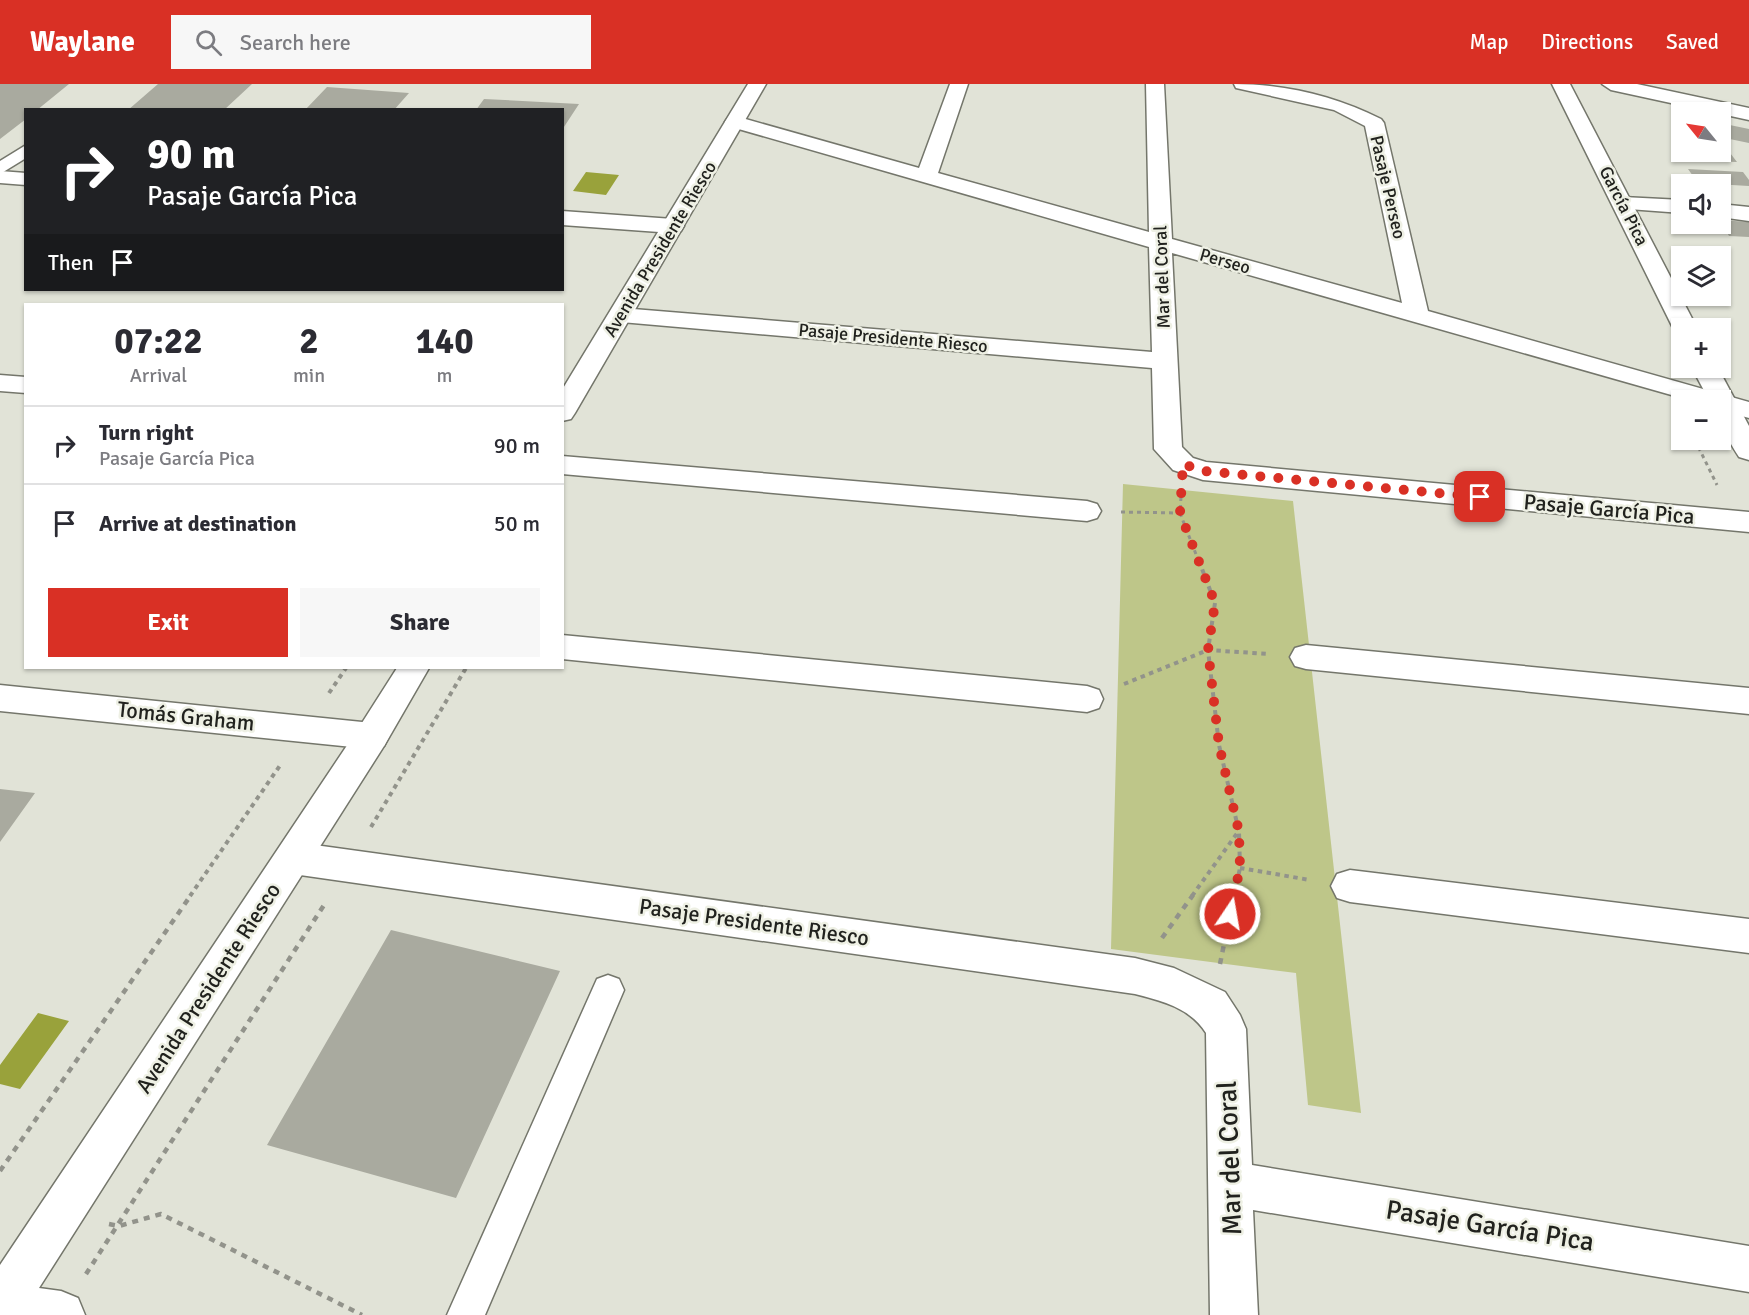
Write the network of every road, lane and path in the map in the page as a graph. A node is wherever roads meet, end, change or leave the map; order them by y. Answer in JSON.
{"nodes":[{"id":1,"x":757,"y":84,"type":"edge"},
{"id":2,"x":959,"y":84,"type":"edge"},
{"id":3,"x":1155,"y":84,"type":"edge"},
{"id":4,"x":1243,"y":84,"type":"edge"},
{"id":5,"x":1561,"y":84,"type":"edge"},
{"id":6,"x":1611,"y":84,"type":"edge"},
{"id":7,"x":1749,"y":114,"type":"edge"},
{"id":8,"x":735,"y":122,"type":"junction"},
{"id":9,"x":24,"y":152,"type":"edge"},
{"id":10,"x":0,"y":170,"type":"edge"},
{"id":11,"x":927,"y":176,"type":"junction"},
{"id":12,"x":0,"y":177,"type":"edge"},
{"id":13,"x":24,"y":179,"type":"edge"},
{"id":14,"x":1623,"y":203,"type":"junction"},
{"id":15,"x":1671,"y":206,"type":"edge"},
{"id":16,"x":1731,"y":212,"type":"edge"},
{"id":17,"x":1749,"y":214,"type":"edge"},
{"id":18,"x":564,"y":218,"type":"edge"},
{"id":19,"x":673,"y":226,"type":"junction"},
{"id":20,"x":1162,"y":243,"type":"junction"},
{"id":21,"x":621,"y":315,"type":"junction"},
{"id":22,"x":1417,"y":316,"type":"junction"},
{"id":23,"x":1680,"y":318,"type":"edge"},
{"id":24,"x":1165,"y":361,"type":"junction"},
{"id":25,"x":0,"y":383,"type":"edge"},
{"id":26,"x":24,"y":385,"type":"edge"},
{"id":27,"x":1678,"y":390,"type":"edge"},
{"id":28,"x":1731,"y":405,"type":"edge"},
{"id":29,"x":564,"y":410,"type":"edge"},
{"id":30,"x":1749,"y":410,"type":"edge"},
{"id":31,"x":1731,"y":421,"type":"edge"},
{"id":32,"x":1749,"y":451,"type":"edge"},
{"id":33,"x":1183,"y":464,"type":"junction"},
{"id":34,"x":564,"y":465,"type":"edge"},
{"id":35,"x":1088,"y":512,"type":"joint"},
{"id":36,"x":1180,"y":513,"type":"junction"},
{"id":37,"x":1749,"y":522,"type":"edge"},
{"id":38,"x":564,"y":647,"type":"edge"},
{"id":39,"x":1208,"y":650,"type":"junction"},
{"id":40,"x":1306,"y":657,"type":"joint"},
{"id":41,"x":344,"y":669,"type":"edge"},
{"id":42,"x":412,"y":669,"type":"edge"},
{"id":43,"x":465,"y":669,"type":"edge"},
{"id":44,"x":0,"y":698,"type":"edge"},
{"id":45,"x":1087,"y":699,"type":"joint"},
{"id":46,"x":1749,"y":701,"type":"edge"},
{"id":47,"x":305,"y":729,"type":"junction"},
{"id":48,"x":372,"y":736,"type":"junction"},
{"id":49,"x":1239,"y":832,"type":"junction"},
{"id":50,"x":293,"y":858,"type":"junction"},
{"id":51,"x":349,"y":866,"type":"junction"},
{"id":52,"x":1240,"y":868,"type":"junction"},
{"id":53,"x":1350,"y":886,"type":"joint"},
{"id":54,"x":1749,"y":936,"type":"edge"},
{"id":55,"x":1135,"y":976,"type":"junction"},
{"id":56,"x":608,"y":990,"type":"dead end"},
{"id":57,"x":1211,"y":1005,"type":"junction"},
{"id":58,"x":0,"y":1171,"type":"edge"},
{"id":59,"x":1231,"y":1184,"type":"junction"},
{"id":60,"x":56,"y":1218,"type":"junction"},
{"id":61,"x":119,"y":1226,"type":"junction"},
{"id":62,"x":1749,"y":1269,"type":"edge"},
{"id":63,"x":0,"y":1306,"type":"edge"},
{"id":64,"x":60,"y":1315,"type":"edge"},
{"id":65,"x":362,"y":1315,"type":"edge"},
{"id":66,"x":466,"y":1315,"type":"edge"},
{"id":67,"x":1234,"y":1315,"type":"edge"}],
"edges":[{"from":1,"to":8,"type":"street","name":"Avenida Presidente Riesco"},
{"from":2,"to":11,"type":"street"},
{"from":3,"to":20,"type":"street","name":"Mar del Coral"},
{"from":4,"to":22,"type":"street","name":"Pasaje Perseo"},
{"from":5,"to":14,"type":"street","name":"García Pica"},
{"from":6,"to":7,"type":"street"},
{"from":8,"to":11,"type":"street","name":"Perseo"},
{"from":8,"to":19,"type":"street","name":"Avenida Presidente Riesco"},
{"from":9,"to":10,"type":"lane"},
{"from":11,"to":20,"type":"street","name":"Perseo"},
{"from":12,"to":13,"type":"street"},
{"from":14,"to":15,"type":"street"},
{"from":14,"to":23,"type":"street","name":"García Pica"},
{"from":16,"to":17,"type":"street"},
{"from":18,"to":19,"type":"street"},
{"from":19,"to":21,"type":"street","name":"Avenida Presidente Riesco"},
{"from":20,"to":22,"type":"street","name":"Perseo"},
{"from":20,"to":24,"type":"street","name":"Mar del Coral"},
{"from":21,"to":24,"type":"street","name":"Pasaje Presidente Riesco"},
{"from":21,"to":29,"type":"street","name":"Avenida Presidente Riesco"},
{"from":22,"to":27,"type":"street","name":"Perseo"},
{"from":24,"to":33,"type":"street","name":"Mar del Coral"},
{"from":25,"to":26,"type":"street"},
{"from":28,"to":30,"type":"street","name":"Perseo"},
{"from":31,"to":32,"type":"street"},
{"from":33,"to":36,"type":"path"},
{"from":33,"to":37,"type":"street","name":"Pasaje García Pica"},
{"from":34,"to":35,"type":"street"},
{"from":35,"to":36,"type":"path"},
{"from":36,"to":39,"type":"path"},
{"from":38,"to":45,"type":"street"},
{"from":39,"to":40,"type":"path"},
{"from":39,"to":45,"type":"path"},
{"from":39,"to":49,"type":"path"},
{"from":40,"to":46,"type":"street"},
{"from":41,"to":47,"type":"path"},
{"from":42,"to":48,"type":"street","name":"Avenida Presidente Riesco"},
{"from":43,"to":51,"type":"path"},
{"from":44,"to":47,"type":"street","name":"Tomás Graham"},
{"from":47,"to":48,"type":"street","name":"Tomás Graham"},
{"from":47,"to":58,"type":"path"},
{"from":48,"to":50,"type":"street","name":"Avenida Presidente Riesco"},
{"from":49,"to":52,"type":"path"},
{"from":49,"to":55,"type":"path"},
{"from":50,"to":51,"type":"street","name":"Pasaje Presidente Riesco"},
{"from":50,"to":60,"type":"street","name":"Avenida Presidente Riesco"},
{"from":51,"to":55,"type":"street","name":"Pasaje Presidente Riesco"},
{"from":51,"to":61,"type":"path"},
{"from":52,"to":53,"type":"path"},
{"from":52,"to":57,"type":"path"},
{"from":53,"to":54,"type":"street"},
{"from":55,"to":57,"type":"street","name":"Pasaje Presidente Riesco"},
{"from":56,"to":66,"type":"lane"},
{"from":57,"to":59,"type":"street","name":"Mar del Coral"},
{"from":59,"to":62,"type":"street","name":"Pasaje García Pica"},
{"from":59,"to":67,"type":"street","name":"Mar del Coral"},
{"from":60,"to":61,"type":"path"},
{"from":60,"to":63,"type":"street","name":"Avenida Presidente Riesco"},
{"from":61,"to":64,"type":"path"},
{"from":61,"to":65,"type":"path"},
{"from":63,"to":64,"type":"street"}]}
